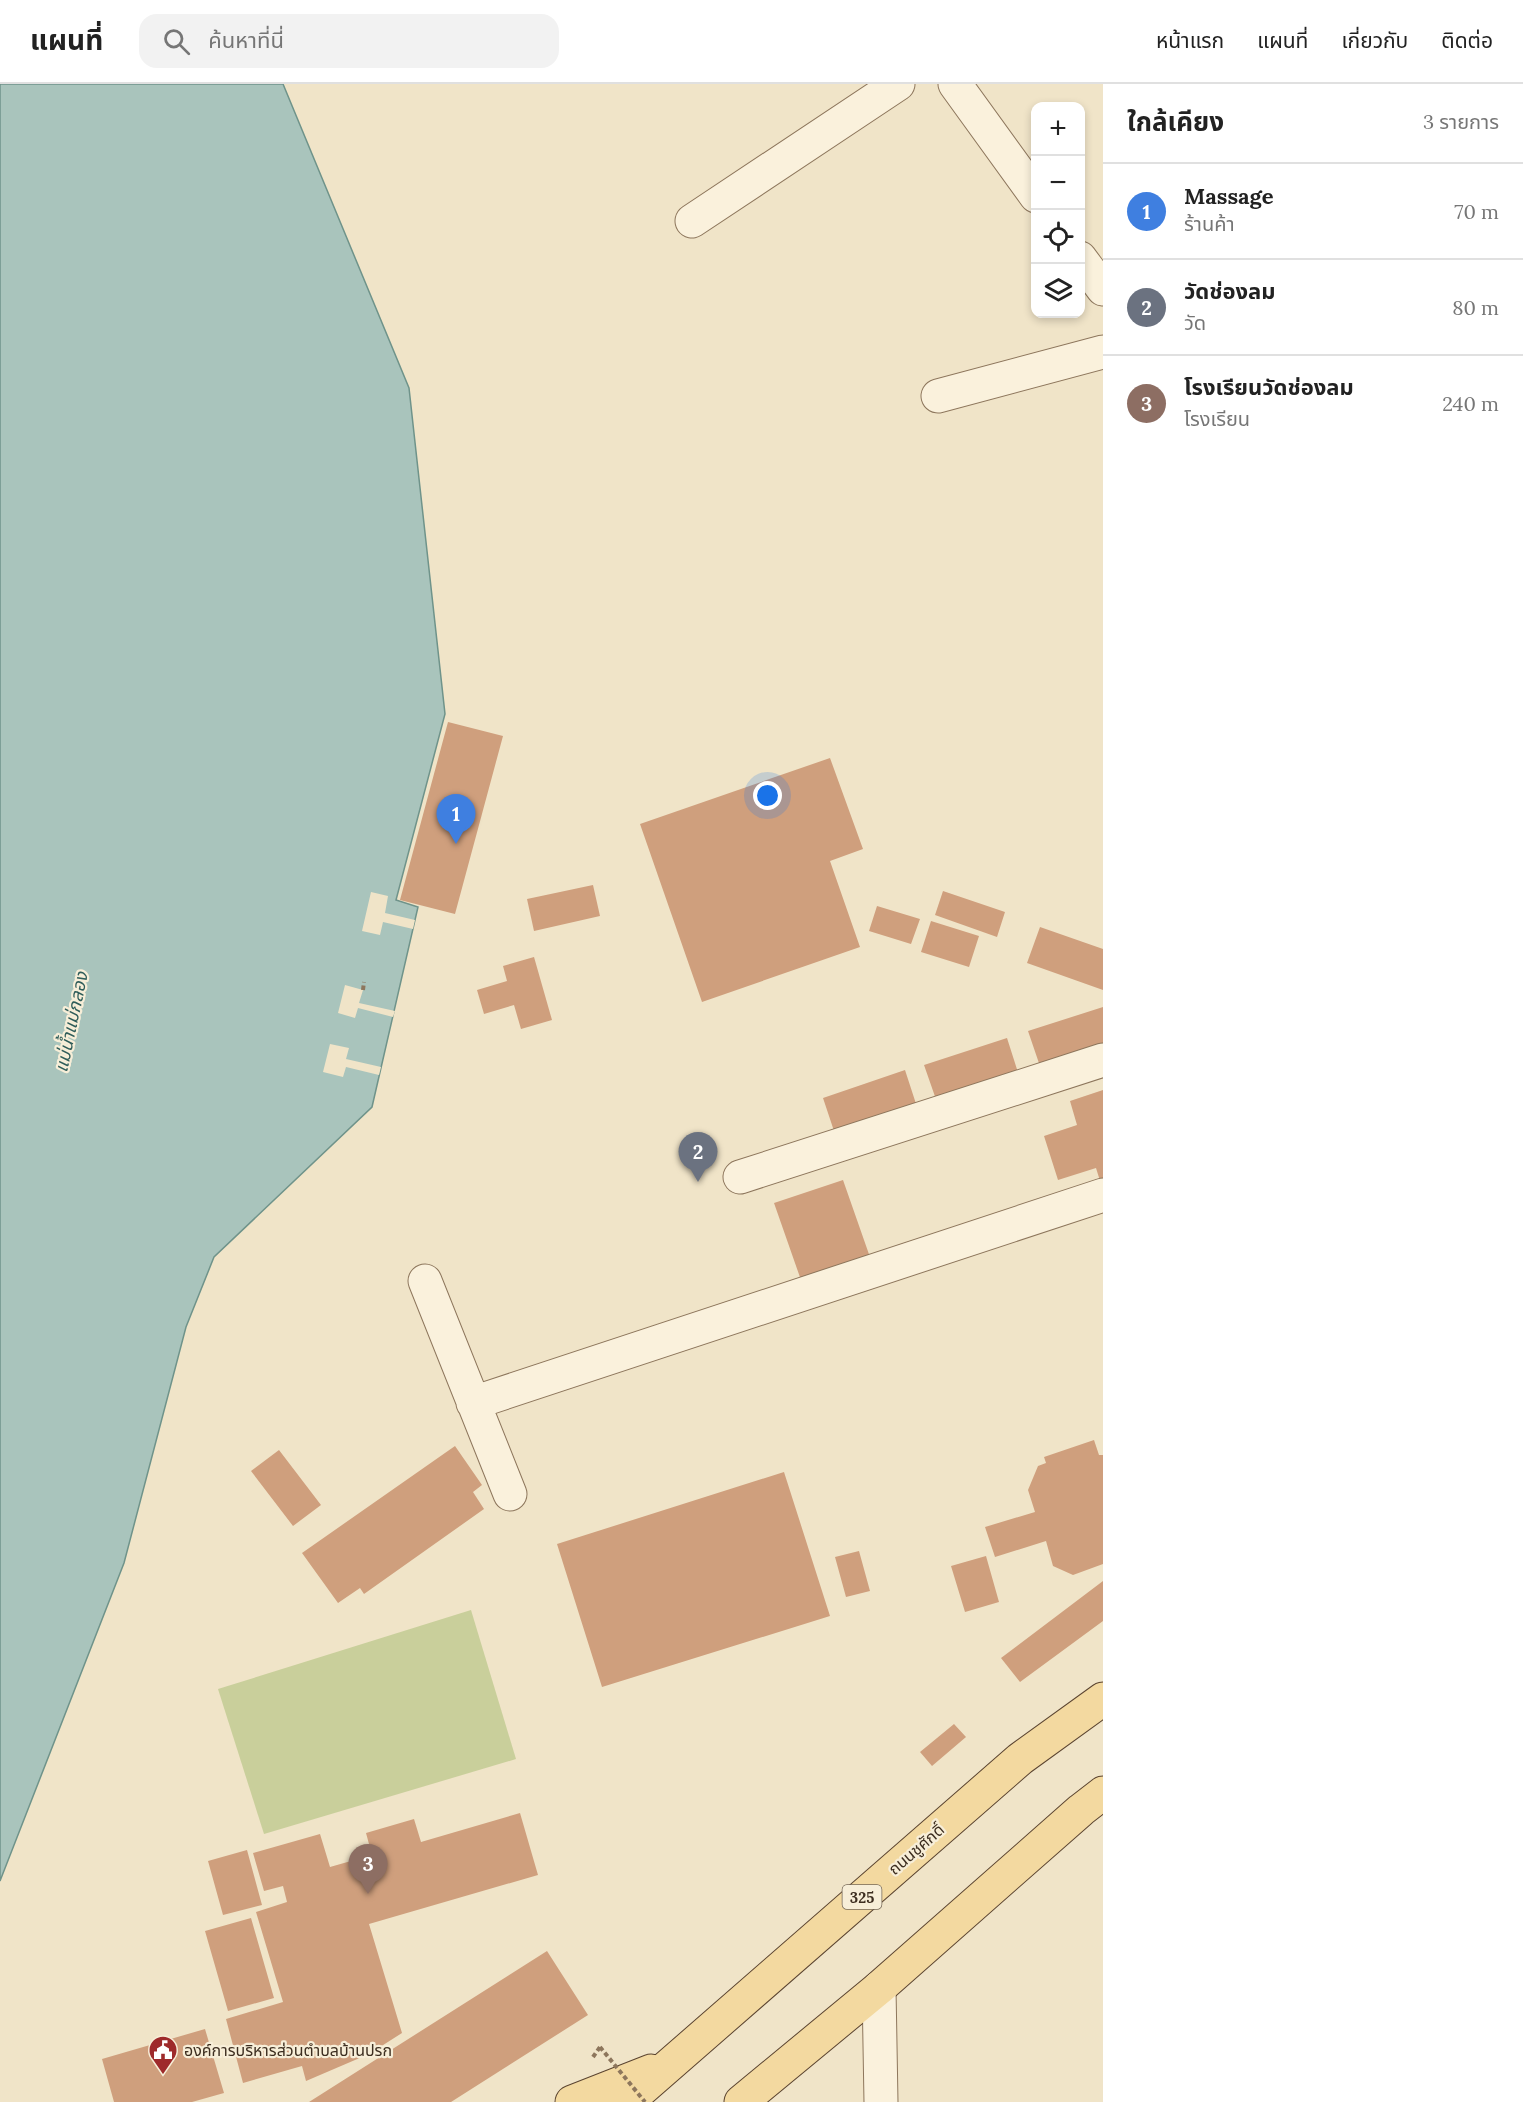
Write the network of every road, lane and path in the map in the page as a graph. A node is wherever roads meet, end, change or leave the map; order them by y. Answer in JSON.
{"nodes":[{"id":1,"x":898,"y":84,"type":"edge"},
{"id":2,"x":955,"y":84,"type":"edge"},
{"id":3,"x":1031,"y":190,"type":"edge"},
{"id":4,"x":692,"y":221,"type":"dead end"},
{"id":5,"x":1084,"y":264,"type":"edge"},
{"id":6,"x":1103,"y":290,"type":"edge"},
{"id":7,"x":1103,"y":352,"type":"edge"},
{"id":8,"x":938,"y":396,"type":"dead end"},
{"id":9,"x":364,"y":982,"type":"dead end"},
{"id":10,"x":363,"y":990,"type":"dead end"},
{"id":11,"x":1103,"y":1060,"type":"edge"},
{"id":12,"x":740,"y":1177,"type":"dead end"},
{"id":13,"x":1103,"y":1195,"type":"edge"},
{"id":14,"x":425,"y":1281,"type":"dead end"},
{"id":15,"x":473,"y":1403,"type":"junction"},
{"id":16,"x":510,"y":1494,"type":"dead end"},
{"id":17,"x":1103,"y":1699,"type":"edge"},
{"id":18,"x":1103,"y":1793,"type":"edge"},
{"id":19,"x":879,"y":1988,"type":"junction"},
{"id":20,"x":600,"y":2047,"type":"dead end"},
{"id":21,"x":674,"y":2061,"type":"junction"},
{"id":22,"x":572,"y":2102,"type":"edge"},
{"id":23,"x":627,"y":2102,"type":"edge"},
{"id":24,"x":645,"y":2102,"type":"edge"},
{"id":25,"x":741,"y":2102,"type":"edge"},
{"id":26,"x":881,"y":2102,"type":"edge"}],
"edges":[{"from":1,"to":4,"type":"street"},
{"from":2,"to":3,"type":"street"},
{"from":5,"to":6,"type":"street"},
{"from":7,"to":8,"type":"street"},
{"from":9,"to":10,"type":"path"},
{"from":11,"to":12,"type":"street"},
{"from":13,"to":15,"type":"street"},
{"from":14,"to":15,"type":"street"},
{"from":15,"to":16,"type":"street"},
{"from":17,"to":21,"type":"main road","name":"ถนนชูศักดิ์","number":"325"},
{"from":18,"to":19,"type":"main road"},
{"from":19,"to":25,"type":"main road"},
{"from":19,"to":26,"type":"street"},
{"from":20,"to":24,"type":"path","bridge":true},
{"from":21,"to":22,"type":"main road"},
{"from":21,"to":23,"type":"main road","name":"ถนนชูศักดิ์","number":"325"}]}
